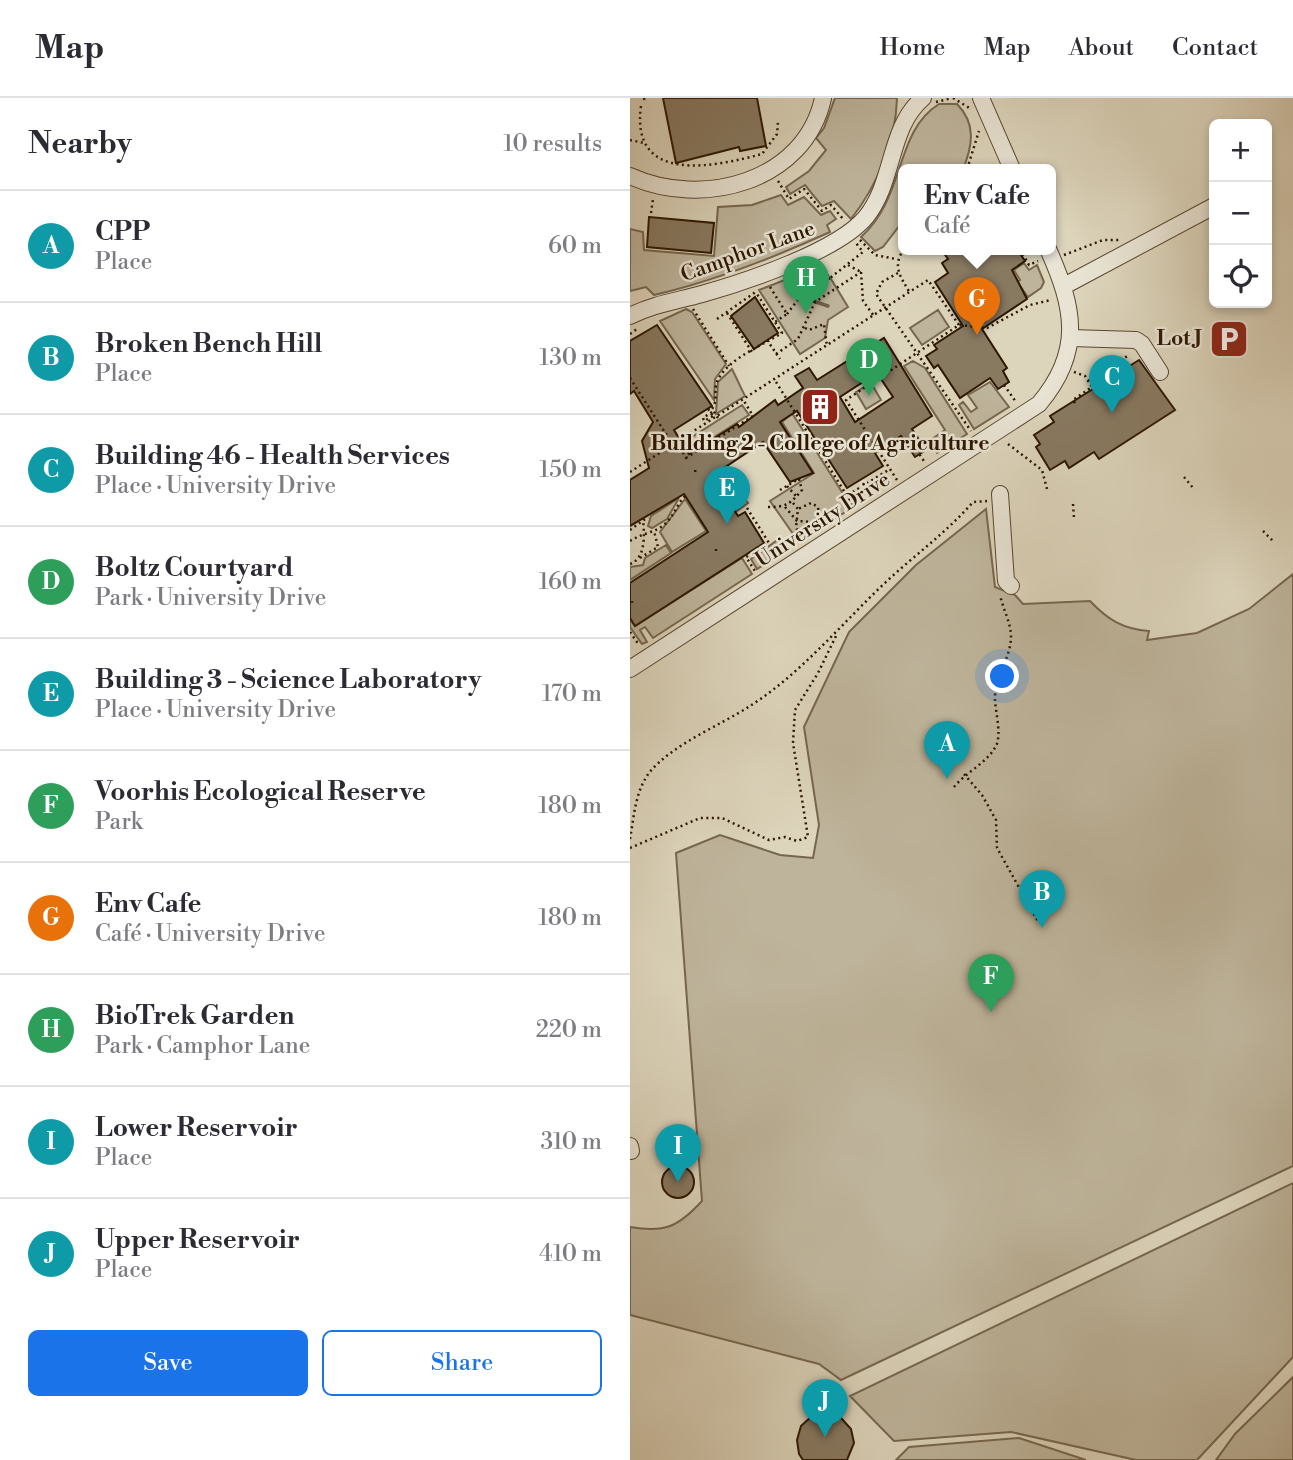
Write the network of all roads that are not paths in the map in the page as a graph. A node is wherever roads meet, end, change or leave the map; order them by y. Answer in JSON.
{"nodes":[{"id":1,"x":823,"y":98,"type":"edge"},
{"id":2,"x":923,"y":98,"type":"edge"},
{"id":3,"x":981,"y":98,"type":"edge"},
{"id":4,"x":1010,"y":164,"type":"edge"},
{"id":5,"x":630,"y":176,"type":"edge"},
{"id":6,"x":1209,"y":209,"type":"edge"},
{"id":7,"x":1044,"y":255,"type":"edge"},
{"id":8,"x":1060,"y":293,"type":"junction"},
{"id":9,"x":630,"y":316,"type":"edge"},
{"id":10,"x":1071,"y":338,"type":"junction"},
{"id":11,"x":1160,"y":372,"type":"dead end"},
{"id":12,"x":999,"y":498,"type":"road end"},
{"id":13,"x":1009,"y":583,"type":"road end"},
{"id":14,"x":630,"y":669,"type":"edge"}],
"edges":[{"from":1,"to":5,"type":"street"},
{"from":2,"to":9,"type":"street","name":"Camphor Lane"},
{"from":3,"to":4,"type":"street"},
{"from":6,"to":8,"type":"street"},
{"from":7,"to":8,"type":"street","name":"University Drive"},
{"from":8,"to":10,"type":"street","name":"University Drive"},
{"from":10,"to":11,"type":"street"},
{"from":10,"to":14,"type":"street","name":"University Drive"},
{"from":12,"to":13,"type":"street"}]}
